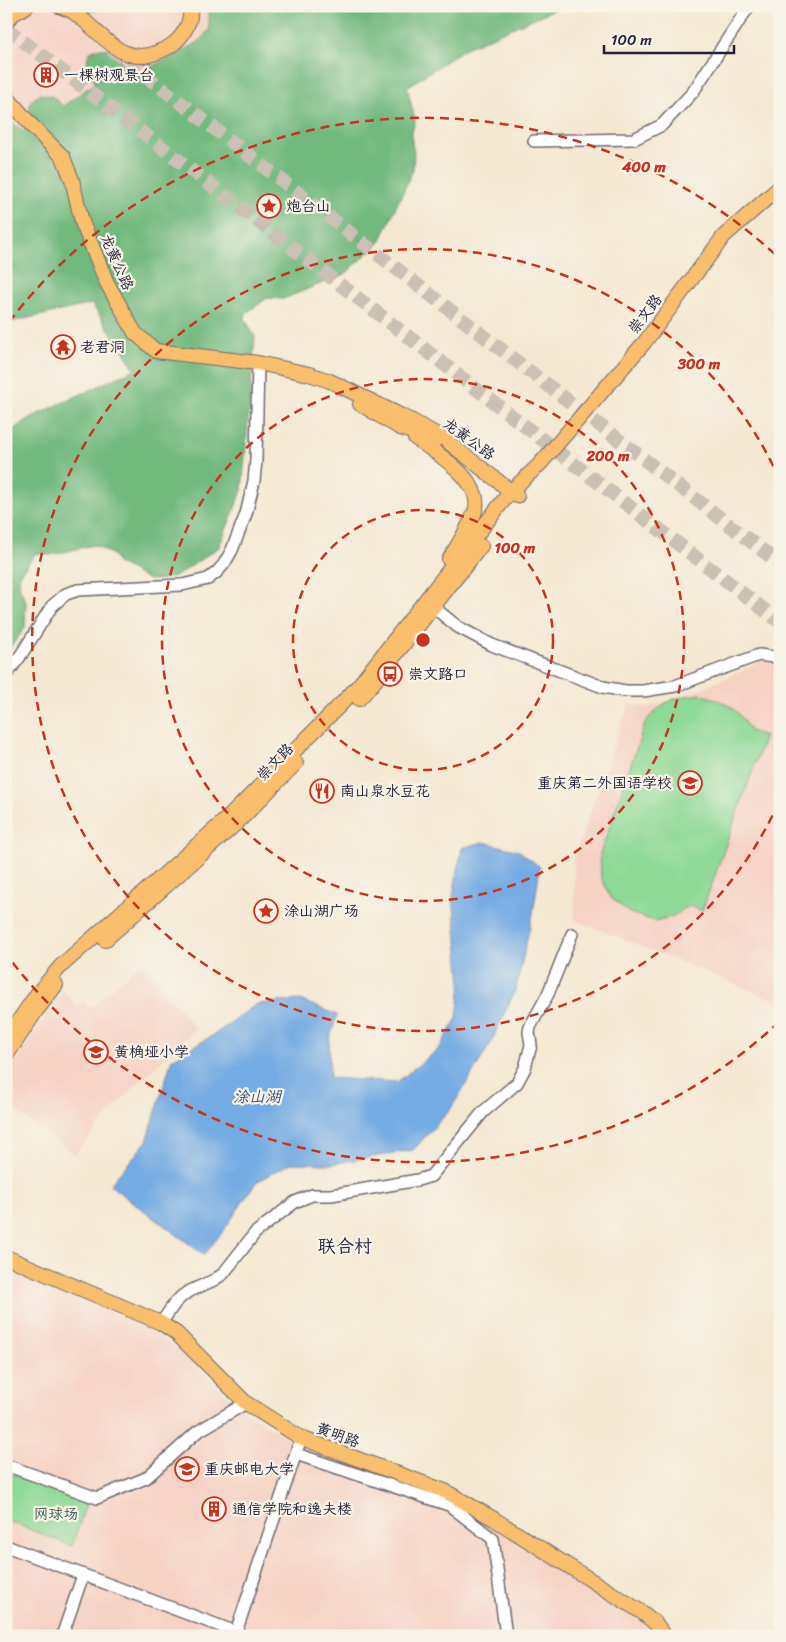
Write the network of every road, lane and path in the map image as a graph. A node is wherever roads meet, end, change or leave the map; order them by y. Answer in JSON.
{"nodes":[{"id":1,"x":27,"y":6,"type":"edge"},
{"id":2,"x":59,"y":6,"type":"edge"},
{"id":3,"x":189,"y":6,"type":"edge"},
{"id":4,"x":749,"y":6,"type":"edge"},
{"id":5,"x":6,"y":22,"type":"edge"},
{"id":6,"x":6,"y":96,"type":"edge"},
{"id":7,"x":534,"y":141,"type":"dead end"},
{"id":8,"x":780,"y":187,"type":"edge"},
{"id":9,"x":258,"y":363,"type":"junction"},
{"id":10,"x":399,"y":421,"type":"junction"},
{"id":11,"x":513,"y":496,"type":"junction"},
{"id":12,"x":429,"y":604,"type":"junction"},
{"id":13,"x":780,"y":658,"type":"edge"},
{"id":14,"x":6,"y":675,"type":"edge"},
{"id":15,"x":572,"y":934,"type":"dead end"},
{"id":16,"x":6,"y":1039,"type":"edge"},
{"id":17,"x":6,"y":1056,"type":"edge"},
{"id":18,"x":6,"y":1257,"type":"edge"},
{"id":19,"x":162,"y":1323,"type":"junction"},
{"id":20,"x":246,"y":1403,"type":"junction"},
{"id":21,"x":301,"y":1438,"type":"junction"},
{"id":22,"x":296,"y":1454,"type":"junction"},
{"id":23,"x":6,"y":1465,"type":"edge"},
{"id":24,"x":6,"y":1546,"type":"edge"},
{"id":25,"x":83,"y":1575,"type":"junction"},
{"id":26,"x":236,"y":1634,"type":"edge"},
{"id":27,"x":62,"y":1636,"type":"edge"},
{"id":28,"x":506,"y":1636,"type":"edge"},
{"id":29,"x":665,"y":1636,"type":"edge"}],
"edges":[{"from":1,"to":5,"type":"main road"},
{"from":2,"to":3,"type":"main road"},
{"from":4,"to":7,"type":"street"},
{"from":6,"to":9,"type":"main road","name":"龙黄公路"},
{"from":8,"to":11,"type":"main road","name":"崇文路"},
{"from":9,"to":10,"type":"main road","name":"龙黄公路"},
{"from":9,"to":14,"type":"street"},
{"from":10,"to":11,"type":"main road","name":"龙黄公路"},
{"from":10,"to":12,"type":"main road"},
{"from":11,"to":12,"type":"main road","name":"崇文路"},
{"from":12,"to":13,"type":"street"},
{"from":12,"to":16,"type":"main road","name":"崇文路"},
{"from":12,"to":17,"type":"main road","name":"崇文路"},
{"from":15,"to":19,"type":"street"},
{"from":18,"to":19,"type":"main road","name":"黄明路"},
{"from":19,"to":20,"type":"main road","name":"黄明路"},
{"from":20,"to":21,"type":"main road","name":"黄明路"},
{"from":20,"to":23,"type":"street"},
{"from":21,"to":22,"type":"street"},
{"from":21,"to":29,"type":"main road","name":"黄明路"},
{"from":22,"to":26,"type":"street"},
{"from":22,"to":28,"type":"street"},
{"from":24,"to":25,"type":"street"},
{"from":25,"to":26,"type":"street"},
{"from":25,"to":27,"type":"street"}]}
